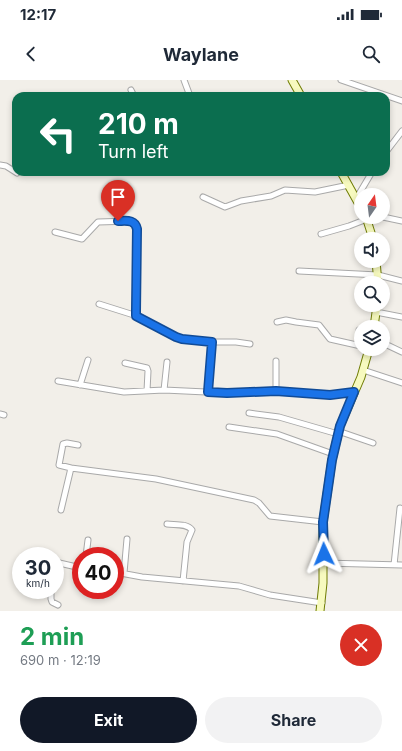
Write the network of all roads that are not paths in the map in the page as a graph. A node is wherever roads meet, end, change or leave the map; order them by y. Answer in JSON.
{"nodes":[{"id":1,"x":184,"y":80,"type":"edge"},
{"id":2,"x":292,"y":80,"type":"edge"},
{"id":3,"x":340,"y":80,"type":"edge"},
{"id":4,"x":188,"y":92,"type":"edge"},
{"id":5,"x":299,"y":92,"type":"edge"},
{"id":6,"x":375,"y":92,"type":"edge"},
{"id":7,"x":390,"y":97,"type":"edge"},
{"id":8,"x":402,"y":101,"type":"edge"},
{"id":9,"x":402,"y":131,"type":"edge"},
{"id":10,"x":390,"y":147,"type":"edge"},
{"id":11,"x":0,"y":165,"type":"edge"},
{"id":12,"x":12,"y":170,"type":"edge"},
{"id":13,"x":343,"y":176,"type":"edge"},
{"id":14,"x":370,"y":176,"type":"edge"},
{"id":15,"x":349,"y":185,"type":"junction"},
{"id":16,"x":363,"y":188,"type":"edge"},
{"id":17,"x":354,"y":195,"type":"edge"},
{"id":18,"x":203,"y":197,"type":"dead end"},
{"id":19,"x":390,"y":218,"type":"edge"},
{"id":20,"x":402,"y":221,"type":"edge"},
{"id":21,"x":354,"y":224,"type":"edge"},
{"id":22,"x":55,"y":232,"type":"dead end"},
{"id":23,"x":321,"y":234,"type":"dead end"},
{"id":24,"x":377,"y":268,"type":"edge"},
{"id":25,"x":299,"y":271,"type":"dead end"},
{"id":26,"x":378,"y":275,"type":"junction"},
{"id":27,"x":402,"y":281,"type":"edge"},
{"id":28,"x":99,"y":304,"type":"dead end"},
{"id":29,"x":388,"y":312,"type":"edge"},
{"id":30,"x":136,"y":316,"type":"junction"},
{"id":31,"x":402,"y":317,"type":"edge"},
{"id":32,"x":276,"y":322,"type":"dead end"},
{"id":33,"x":212,"y":342,"type":"junction"},
{"id":34,"x":250,"y":344,"type":"dead end"},
{"id":35,"x":354,"y":344,"type":"edge"},
{"id":36,"x":390,"y":347,"type":"edge"},
{"id":37,"x":402,"y":352,"type":"edge"},
{"id":38,"x":367,"y":356,"type":"edge"},
{"id":39,"x":88,"y":360,"type":"dead end"},
{"id":40,"x":276,"y":361,"type":"dead end"},
{"id":41,"x":167,"y":362,"type":"dead end"},
{"id":42,"x":125,"y":363,"type":"dead end"},
{"id":43,"x":364,"y":370,"type":"junction"},
{"id":44,"x":58,"y":381,"type":"dead end"},
{"id":45,"x":402,"y":383,"type":"edge"},
{"id":46,"x":80,"y":385,"type":"junction"},
{"id":47,"x":164,"y":390,"type":"junction"},
{"id":48,"x":147,"y":391,"type":"junction"},
{"id":49,"x":276,"y":391,"type":"junction"},
{"id":50,"x":208,"y":392,"type":"junction"},
{"id":51,"x":354,"y":392,"type":"junction"},
{"id":52,"x":249,"y":414,"type":"dead end"},
{"id":53,"x":228,"y":427,"type":"dead end"},
{"id":54,"x":338,"y":433,"type":"junction"},
{"id":55,"x":374,"y":443,"type":"dead end"},
{"id":56,"x":78,"y":445,"type":"dead end"},
{"id":57,"x":333,"y":454,"type":"junction"},
{"id":58,"x":71,"y":468,"type":"junction"},
{"id":59,"x":400,"y":508,"type":"dead end"},
{"id":60,"x":61,"y":510,"type":"dead end"},
{"id":61,"x":323,"y":522,"type":"junction"},
{"id":62,"x":167,"y":524,"type":"dead end"},
{"id":63,"x":127,"y":539,"type":"dead end"},
{"id":64,"x":88,"y":540,"type":"dead end"},
{"id":65,"x":87,"y":547,"type":"edge"},
{"id":66,"x":324,"y":563,"type":"junction"},
{"id":67,"x":394,"y":565,"type":"junction"},
{"id":68,"x":402,"y":565,"type":"edge"},
{"id":69,"x":124,"y":573,"type":"joint"},
{"id":70,"x":183,"y":581,"type":"junction"},
{"id":71,"x":50,"y":599,"type":"edge"},
{"id":72,"x":322,"y":603,"type":"junction"},
{"id":73,"x":58,"y":605,"type":"dead end"},
{"id":74,"x":320,"y":611,"type":"edge"}],
"edges":[{"from":1,"to":4,"type":"street"},
{"from":2,"to":5,"type":"street"},
{"from":3,"to":6,"type":"street"},
{"from":7,"to":8,"type":"street"},
{"from":9,"to":10,"type":"street"},
{"from":11,"to":12,"type":"street"},
{"from":13,"to":15,"type":"street"},
{"from":14,"to":16,"type":"street"},
{"from":15,"to":17,"type":"street"},
{"from":15,"to":18,"type":"street"},
{"from":19,"to":20,"type":"street"},
{"from":21,"to":23,"type":"street"},
{"from":22,"to":30,"type":"street"},
{"from":24,"to":26,"type":"street"},
{"from":25,"to":26,"type":"street"},
{"from":26,"to":27,"type":"street"},
{"from":28,"to":30,"type":"street"},
{"from":29,"to":31,"type":"street"},
{"from":30,"to":33,"type":"street"},
{"from":32,"to":35,"type":"street"},
{"from":33,"to":34,"type":"street"},
{"from":33,"to":50,"type":"street"},
{"from":36,"to":37,"type":"street"},
{"from":38,"to":43,"type":"street"},
{"from":39,"to":46,"type":"street"},
{"from":40,"to":49,"type":"street"},
{"from":41,"to":47,"type":"street"},
{"from":42,"to":48,"type":"street"},
{"from":43,"to":45,"type":"street"},
{"from":43,"to":51,"type":"street"},
{"from":44,"to":46,"type":"street"},
{"from":46,"to":48,"type":"street"},
{"from":47,"to":48,"type":"street"},
{"from":47,"to":50,"type":"street"},
{"from":49,"to":50,"type":"street"},
{"from":49,"to":51,"type":"street"},
{"from":51,"to":54,"type":"street"},
{"from":52,"to":54,"type":"street"},
{"from":53,"to":57,"type":"street"},
{"from":54,"to":55,"type":"street"},
{"from":54,"to":57,"type":"street"},
{"from":56,"to":58,"type":"street"},
{"from":57,"to":61,"type":"street"},
{"from":58,"to":60,"type":"street"},
{"from":58,"to":61,"type":"street"},
{"from":59,"to":67,"type":"street"},
{"from":61,"to":66,"type":"street"},
{"from":62,"to":70,"type":"street"},
{"from":63,"to":69,"type":"street"},
{"from":64,"to":65,"type":"street"},
{"from":66,"to":67,"type":"street"},
{"from":66,"to":72,"type":"street"},
{"from":67,"to":68,"type":"street"},
{"from":69,"to":70,"type":"street"},
{"from":70,"to":72,"type":"street"},
{"from":71,"to":73,"type":"street"},
{"from":72,"to":74,"type":"street"}]}
